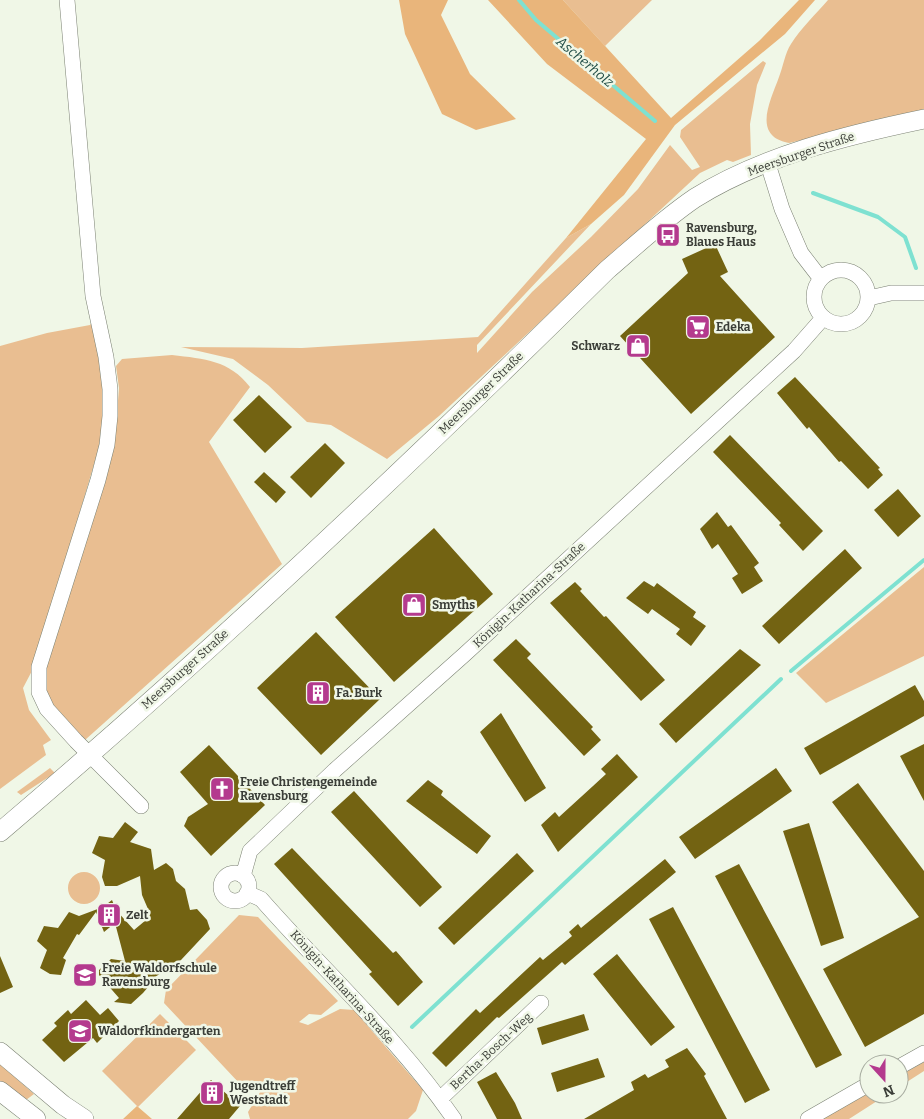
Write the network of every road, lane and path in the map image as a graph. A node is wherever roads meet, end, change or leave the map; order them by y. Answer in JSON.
{"nodes":[{"id":1,"x":67,"y":0,"type":"edge"},
{"id":2,"x":924,"y":119,"type":"edge"},
{"id":3,"x":768,"y":164,"type":"junction"},
{"id":4,"x":821,"y":278,"type":"junction"},
{"id":5,"x":924,"y":293,"type":"edge"},
{"id":6,"x":869,"y":298,"type":"junction"},
{"id":7,"x":823,"y":318,"type":"junction"},
{"id":8,"x":90,"y":756,"type":"junction"},
{"id":9,"x":141,"y":806,"type":"dead end"},
{"id":10,"x":0,"y":832,"type":"edge"},
{"id":11,"x":243,"y":876,"type":"junction"},
{"id":12,"x":247,"y":892,"type":"junction"},
{"id":13,"x":541,"y":1004,"type":"dead end"},
{"id":14,"x":0,"y":1052,"type":"edge"},
{"id":15,"x":924,"y":1053,"type":"edge"},
{"id":16,"x":909,"y":1061,"type":"edge"},
{"id":17,"x":859,"y":1090,"type":"edge"},
{"id":18,"x":0,"y":1091,"type":"edge"},
{"id":19,"x":436,"y":1093,"type":"junction"},
{"id":20,"x":36,"y":1119,"type":"edge"},
{"id":21,"x":84,"y":1119,"type":"edge"},
{"id":22,"x":454,"y":1119,"type":"edge"},
{"id":23,"x":808,"y":1119,"type":"edge"}],
"edges":[{"from":1,"to":8,"type":"street"},
{"from":2,"to":3,"type":"street","name":"Meersburger Straße"},
{"from":3,"to":4,"type":"street"},
{"from":3,"to":8,"type":"street","name":"Meersburger Straße"},
{"from":4,"to":6,"type":"street"},
{"from":4,"to":7,"type":"street"},
{"from":5,"to":6,"type":"street"},
{"from":6,"to":7,"type":"street"},
{"from":7,"to":11,"type":"street","name":"Königin-Katharina-Straße"},
{"from":8,"to":9,"type":"street"},
{"from":8,"to":10,"type":"street","name":"Meersburger Straße"},
{"from":11,"to":12,"type":"street","name":"Königin-Katharina-Straße"},
{"from":11,"to":12,"type":"street"},
{"from":12,"to":19,"type":"street","name":"Königin-Katharina-Straße"},
{"from":13,"to":19,"type":"street","name":"Bertha-Bosch-Weg"},
{"from":14,"to":21,"type":"street"},
{"from":15,"to":16,"type":"street"},
{"from":17,"to":23,"type":"street"},
{"from":18,"to":20,"type":"street"},
{"from":19,"to":22,"type":"street","name":"Königin-Katharina-Straße"}]}
